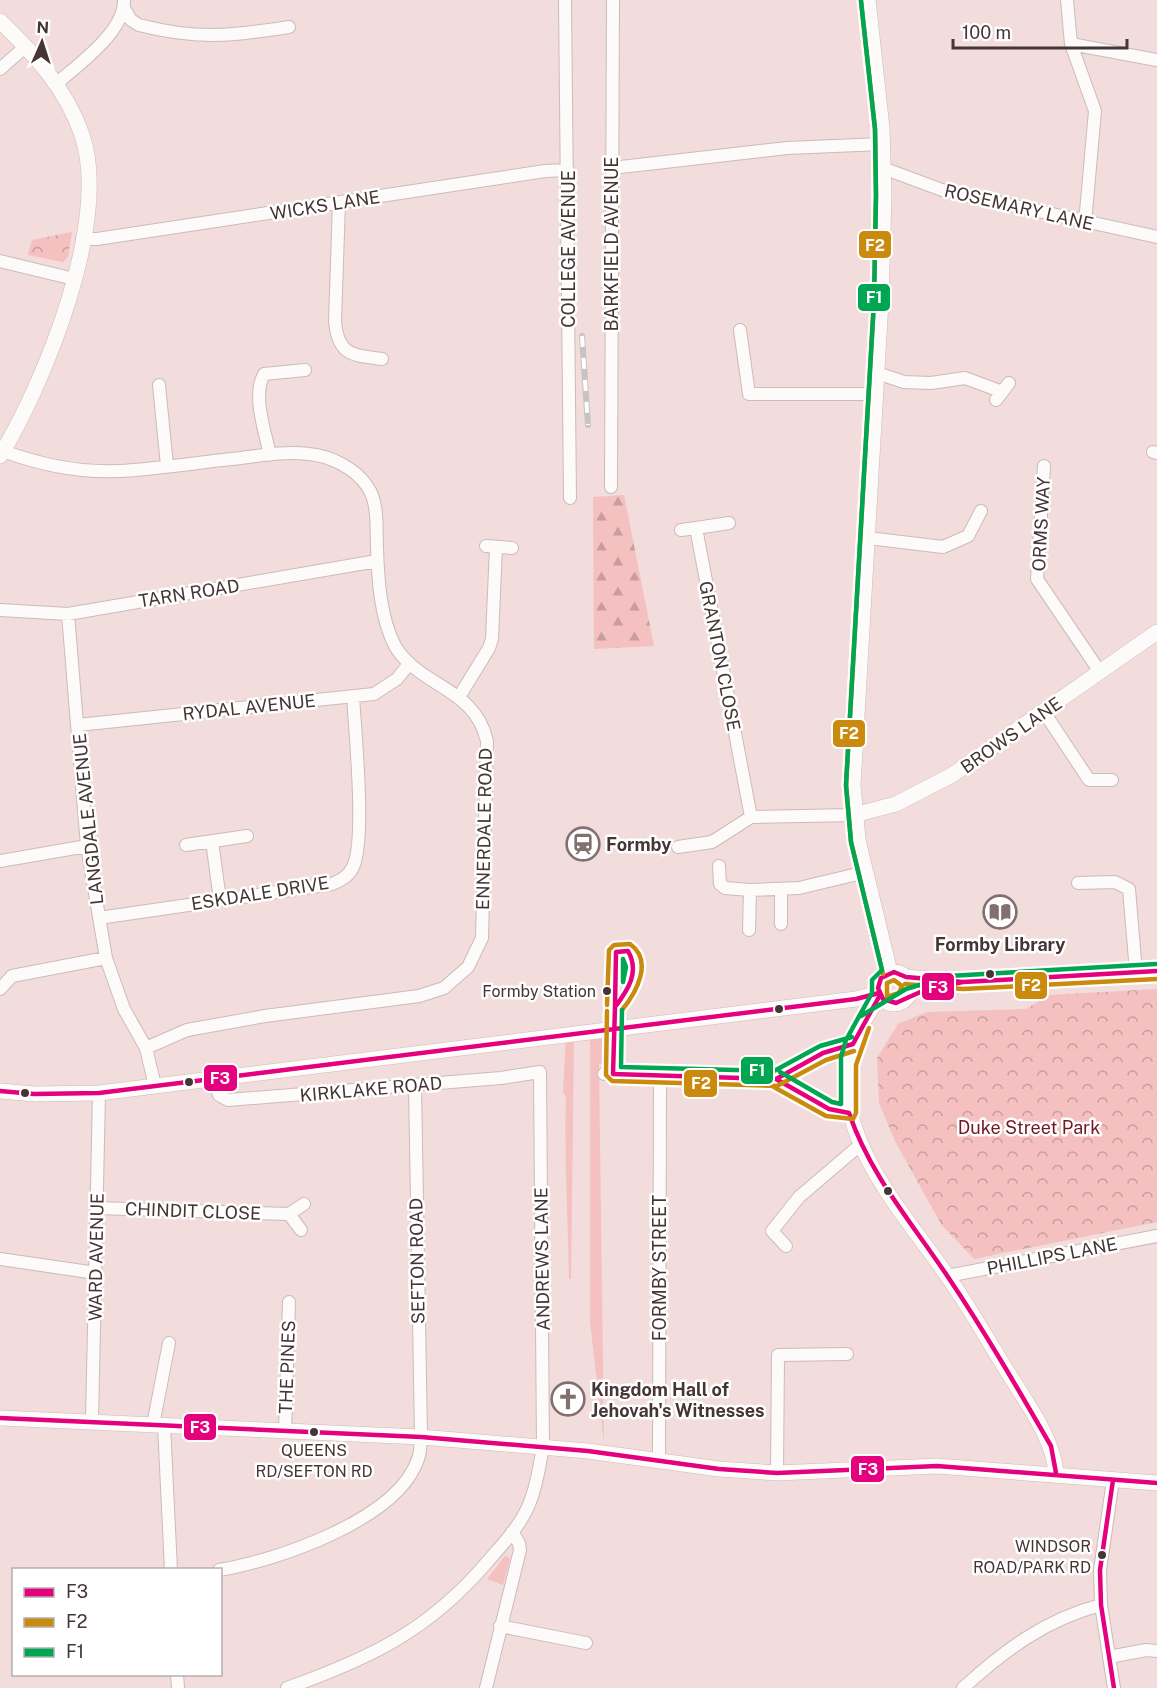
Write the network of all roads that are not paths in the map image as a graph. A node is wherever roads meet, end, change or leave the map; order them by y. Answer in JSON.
{"nodes":[{"id":1,"x":565,"y":0,"type":"edge"},
{"id":2,"x":613,"y":0,"type":"edge"},
{"id":3,"x":868,"y":0,"type":"edge"},
{"id":4,"x":1067,"y":0,"type":"edge"},
{"id":5,"x":124,"y":4,"type":"edge"},
{"id":6,"x":0,"y":21,"type":"edge"},
{"id":7,"x":289,"y":27,"type":"dead end"},
{"id":8,"x":1071,"y":44,"type":"junction"},
{"id":9,"x":26,"y":46,"type":"junction"},
{"id":10,"x":1157,"y":60,"type":"edge"},
{"id":11,"x":0,"y":69,"type":"edge"},
{"id":12,"x":57,"y":83,"type":"junction"},
{"id":13,"x":882,"y":144,"type":"junction"},
{"id":14,"x":612,"y":168,"type":"junction"},
{"id":15,"x":883,"y":168,"type":"junction"},
{"id":16,"x":568,"y":170,"type":"junction"},
{"id":17,"x":339,"y":203,"type":"junction"},
{"id":18,"x":1085,"y":223,"type":"junction"},
{"id":19,"x":1157,"y":237,"type":"edge"},
{"id":20,"x":82,"y":239,"type":"junction"},
{"id":21,"x":0,"y":261,"type":"edge"},
{"id":22,"x":74,"y":279,"type":"junction"},
{"id":23,"x":740,"y":330,"type":"dead end"},
{"id":24,"x":382,"y":358,"type":"dead end"},
{"id":25,"x":305,"y":370,"type":"dead end"},
{"id":26,"x":877,"y":373,"type":"junction"},
{"id":27,"x":159,"y":385,"type":"dead end"},
{"id":28,"x":1002,"y":391,"type":"dead end"},
{"id":29,"x":876,"y":394,"type":"junction"},
{"id":30,"x":2,"y":454,"type":"edge"},
{"id":31,"x":270,"y":454,"type":"junction"},
{"id":32,"x":167,"y":466,"type":"junction"},
{"id":33,"x":1044,"y":466,"type":"dead end"},
{"id":34,"x":610,"y":487,"type":"dead end"},
{"id":35,"x":570,"y":498,"type":"dead end"},
{"id":36,"x":981,"y":511,"type":"dead end"},
{"id":37,"x":729,"y":522,"type":"dead end"},
{"id":38,"x":696,"y":528,"type":"junction"},
{"id":39,"x":681,"y":530,"type":"dead end"},
{"id":40,"x":868,"y":538,"type":"junction"},
{"id":41,"x":512,"y":548,"type":"dead end"},
{"id":42,"x":377,"y":561,"type":"junction"},
{"id":43,"x":0,"y":610,"type":"edge"},
{"id":44,"x":68,"y":614,"type":"junction"},
{"id":45,"x":1157,"y":632,"type":"edge"},
{"id":46,"x":409,"y":664,"type":"junction"},
{"id":47,"x":1100,"y":672,"type":"junction"},
{"id":48,"x":353,"y":696,"type":"junction"},
{"id":49,"x":459,"y":697,"type":"junction"},
{"id":50,"x":1044,"y":712,"type":"junction"},
{"id":51,"x":78,"y":725,"type":"junction"},
{"id":52,"x":1112,"y":780,"type":"dead end"},
{"id":53,"x":854,"y":815,"type":"junction"},
{"id":54,"x":751,"y":817,"type":"junction"},
{"id":55,"x":247,"y":836,"type":"dead end"},
{"id":56,"x":212,"y":842,"type":"junction"},
{"id":57,"x":186,"y":845,"type":"dead end"},
{"id":58,"x":87,"y":846,"type":"junction"},
{"id":59,"x":678,"y":847,"type":"dead end"},
{"id":60,"x":0,"y":861,"type":"edge"},
{"id":61,"x":719,"y":866,"type":"dead end"},
{"id":62,"x":866,"y":872,"type":"junction"},
{"id":63,"x":1078,"y":883,"type":"dead end"},
{"id":64,"x":750,"y":890,"type":"junction"},
{"id":65,"x":781,"y":890,"type":"junction"},
{"id":66,"x":220,"y":900,"type":"junction"},
{"id":67,"x":99,"y":918,"type":"junction"},
{"id":68,"x":782,"y":924,"type":"dead end"},
{"id":69,"x":749,"y":930,"type":"dead end"},
{"id":70,"x":106,"y":958,"type":"junction"},
{"id":71,"x":1157,"y":971,"type":"edge"},
{"id":72,"x":890,"y":972,"type":"junction"},
{"id":73,"x":1136,"y":972,"type":"junction"},
{"id":74,"x":906,"y":977,"type":"junction"},
{"id":75,"x":963,"y":982,"type":"junction"},
{"id":76,"x":0,"y":989,"type":"edge"},
{"id":77,"x":908,"y":996,"type":"junction"},
{"id":78,"x":884,"y":997,"type":"junction"},
{"id":79,"x":853,"y":1044,"type":"junction"},
{"id":80,"x":146,"y":1048,"type":"junction"},
{"id":81,"x":540,"y":1072,"type":"joint"},
{"id":82,"x":604,"y":1074,"type":"dead end"},
{"id":83,"x":660,"y":1076,"type":"junction"},
{"id":84,"x":214,"y":1079,"type":"junction"},
{"id":85,"x":776,"y":1079,"type":"junction"},
{"id":86,"x":415,"y":1085,"type":"junction"},
{"id":87,"x":155,"y":1086,"type":"junction"},
{"id":88,"x":0,"y":1091,"type":"edge"},
{"id":89,"x":99,"y":1093,"type":"junction"},
{"id":90,"x":849,"y":1113,"type":"junction"},
{"id":91,"x":860,"y":1145,"type":"junction"},
{"id":92,"x":304,"y":1204,"type":"dead end"},
{"id":93,"x":97,"y":1208,"type":"junction"},
{"id":94,"x":289,"y":1214,"type":"junction"},
{"id":95,"x":302,"y":1230,"type":"dead end"},
{"id":96,"x":1157,"y":1236,"type":"edge"},
{"id":97,"x":786,"y":1246,"type":"dead end"},
{"id":98,"x":0,"y":1259,"type":"edge"},
{"id":99,"x":96,"y":1273,"type":"junction"},
{"id":100,"x":947,"y":1276,"type":"junction"},
{"id":101,"x":289,"y":1302,"type":"dead end"},
{"id":102,"x":169,"y":1343,"type":"dead end"},
{"id":103,"x":848,"y":1354,"type":"dead end"},
{"id":104,"x":0,"y":1418,"type":"edge"},
{"id":105,"x":92,"y":1421,"type":"junction"},
{"id":106,"x":159,"y":1425,"type":"junction"},
{"id":107,"x":285,"y":1431,"type":"junction"},
{"id":108,"x":421,"y":1437,"type":"junction"},
{"id":109,"x":543,"y":1447,"type":"junction"},
{"id":110,"x":658,"y":1460,"type":"junction"},
{"id":111,"x":777,"y":1473,"type":"junction"},
{"id":112,"x":1056,"y":1473,"type":"junction"},
{"id":113,"x":1113,"y":1480,"type":"junction"},
{"id":114,"x":1157,"y":1483,"type":"edge"},
{"id":115,"x":512,"y":1532,"type":"junction"},
{"id":116,"x":171,"y":1568,"type":"edge"},
{"id":117,"x":222,"y":1568,"type":"edge"},
{"id":118,"x":1101,"y":1605,"type":"junction"},
{"id":119,"x":500,"y":1626,"type":"junction"},
{"id":120,"x":586,"y":1643,"type":"dead end"},
{"id":121,"x":1157,"y":1651,"type":"edge"},
{"id":122,"x":1109,"y":1657,"type":"junction"},
{"id":123,"x":286,"y":1688,"type":"edge"},
{"id":124,"x":486,"y":1688,"type":"edge"},
{"id":125,"x":963,"y":1688,"type":"edge"},
{"id":126,"x":1114,"y":1688,"type":"edge"}],
"edges":[{"from":1,"to":16,"type":"street","name":"COLLEGE AVENUE"},
{"from":2,"to":14,"type":"street","name":"BARKFIELD AVENUE"},
{"from":3,"to":13,"type":"street"},
{"from":4,"to":8,"type":"street"},
{"from":5,"to":7,"type":"street"},
{"from":5,"to":12,"type":"street"},
{"from":6,"to":9,"type":"street"},
{"from":8,"to":10,"type":"street"},
{"from":8,"to":18,"type":"street"},
{"from":9,"to":11,"type":"street"},
{"from":9,"to":12,"type":"street"},
{"from":12,"to":20,"type":"street"},
{"from":13,"to":14,"type":"street"},
{"from":13,"to":15,"type":"street"},
{"from":14,"to":34,"type":"street","name":"BARKFIELD AVENUE"},
{"from":15,"to":18,"type":"street","name":"ROSEMARY LANE"},
{"from":15,"to":26,"type":"street"},
{"from":16,"to":17,"type":"street","name":"WICKS LANE"},
{"from":16,"to":35,"type":"street","name":"COLLEGE AVENUE"},
{"from":17,"to":20,"type":"street","name":"WICKS LANE"},
{"from":17,"to":24,"type":"street"},
{"from":18,"to":19,"type":"street","name":"ROSEMARY LANE"},
{"from":20,"to":22,"type":"street"},
{"from":21,"to":22,"type":"street"},
{"from":22,"to":30,"type":"street"},
{"from":23,"to":29,"type":"street"},
{"from":25,"to":31,"type":"street"},
{"from":26,"to":28,"type":"street"},
{"from":26,"to":29,"type":"street"},
{"from":27,"to":32,"type":"street"},
{"from":29,"to":40,"type":"street"},
{"from":30,"to":32,"type":"street","name":"ENNERDALE ROAD"},
{"from":31,"to":32,"type":"street","name":"ENNERDALE ROAD"},
{"from":31,"to":42,"type":"street","name":"ENNERDALE ROAD"},
{"from":33,"to":47,"type":"street","name":"ORMS WAY"},
{"from":36,"to":40,"type":"street"},
{"from":37,"to":38,"type":"street"},
{"from":38,"to":39,"type":"street"},
{"from":38,"to":54,"type":"street","name":"GRANTON CLOSE"},
{"from":40,"to":53,"type":"street"},
{"from":41,"to":49,"type":"street"},
{"from":42,"to":44,"type":"street","name":"TARN ROAD"},
{"from":42,"to":46,"type":"street","name":"ENNERDALE ROAD"},
{"from":43,"to":44,"type":"street","name":"TARN ROAD"},
{"from":44,"to":51,"type":"street","name":"LANGDALE AVENUE"},
{"from":45,"to":47,"type":"street","name":"BROWS LANE"},
{"from":46,"to":48,"type":"street","name":"RYDAL AVENUE"},
{"from":46,"to":49,"type":"street","name":"ENNERDALE ROAD"},
{"from":47,"to":50,"type":"street","name":"BROWS LANE"},
{"from":48,"to":51,"type":"street","name":"RYDAL AVENUE"},
{"from":48,"to":66,"type":"street","name":"ESKDALE DRIVE"},
{"from":49,"to":80,"type":"street","name":"ENNERDALE ROAD"},
{"from":50,"to":52,"type":"street"},
{"from":50,"to":53,"type":"street","name":"BROWS LANE"},
{"from":51,"to":58,"type":"street","name":"LANGDALE AVENUE"},
{"from":53,"to":54,"type":"street"},
{"from":53,"to":62,"type":"street"},
{"from":54,"to":59,"type":"street"},
{"from":55,"to":56,"type":"street"},
{"from":56,"to":57,"type":"street"},
{"from":56,"to":66,"type":"street"},
{"from":58,"to":60,"type":"street"},
{"from":58,"to":67,"type":"street","name":"LANGDALE AVENUE"},
{"from":61,"to":64,"type":"street"},
{"from":62,"to":65,"type":"street"},
{"from":62,"to":72,"type":"street"},
{"from":63,"to":73,"type":"street"},
{"from":64,"to":65,"type":"street"},
{"from":64,"to":69,"type":"street"},
{"from":65,"to":68,"type":"street"},
{"from":66,"to":67,"type":"street","name":"ESKDALE DRIVE"},
{"from":67,"to":70,"type":"street","name":"LANGDALE AVENUE"},
{"from":70,"to":76,"type":"street"},
{"from":70,"to":80,"type":"street","name":"LANGDALE AVENUE"},
{"from":71,"to":73,"type":"street"},
{"from":72,"to":74,"type":"street"},
{"from":72,"to":78,"type":"street"},
{"from":73,"to":75,"type":"street"},
{"from":74,"to":75,"type":"street"},
{"from":74,"to":77,"type":"street"},
{"from":75,"to":77,"type":"street"},
{"from":77,"to":78,"type":"street"},
{"from":78,"to":79,"type":"street"},
{"from":78,"to":84,"type":"street","name":"KIRKLAKE ROAD"},
{"from":79,"to":85,"type":"street"},
{"from":79,"to":90,"type":"street"},
{"from":80,"to":87,"type":"street","name":"LANGDALE AVENUE"},
{"from":81,"to":86,"type":"street","name":"KIRKLAKE ROAD"},
{"from":81,"to":109,"type":"street","name":"ANDREWS LANE"},
{"from":82,"to":83,"type":"street"},
{"from":83,"to":85,"type":"street"},
{"from":83,"to":110,"type":"street","name":"FORMBY STREET"},
{"from":84,"to":86,"type":"street","name":"KIRKLAKE ROAD"},
{"from":84,"to":87,"type":"street","name":"KIRKLAKE ROAD"},
{"from":85,"to":90,"type":"street"},
{"from":86,"to":108,"type":"street","name":"SEFTON ROAD"},
{"from":87,"to":89,"type":"street","name":"KIRKLAKE ROAD"},
{"from":88,"to":89,"type":"street","name":"KIRKLAKE ROAD"},
{"from":89,"to":93,"type":"street","name":"WARD AVENUE"},
{"from":90,"to":91,"type":"street"},
{"from":91,"to":97,"type":"street"},
{"from":91,"to":100,"type":"street"},
{"from":92,"to":94,"type":"street"},
{"from":93,"to":94,"type":"street","name":"CHINDIT CLOSE"},
{"from":93,"to":99,"type":"street","name":"WARD AVENUE"},
{"from":94,"to":95,"type":"street"},
{"from":96,"to":100,"type":"street","name":"PHILLIPS LANE"},
{"from":98,"to":99,"type":"street"},
{"from":99,"to":105,"type":"street","name":"WARD AVENUE"},
{"from":100,"to":112,"type":"street"},
{"from":101,"to":107,"type":"street","name":"THE PINES"},
{"from":102,"to":106,"type":"street"},
{"from":103,"to":111,"type":"street"},
{"from":104,"to":105,"type":"street"},
{"from":105,"to":106,"type":"street"},
{"from":106,"to":107,"type":"street"},
{"from":106,"to":116,"type":"street"},
{"from":107,"to":108,"type":"street"},
{"from":108,"to":109,"type":"street"},
{"from":108,"to":117,"type":"street","name":"SEFTON ROAD"},
{"from":109,"to":110,"type":"street"},
{"from":109,"to":115,"type":"street","name":"ANDREWS LANE"},
{"from":110,"to":111,"type":"street"},
{"from":111,"to":112,"type":"street"},
{"from":112,"to":113,"type":"street"},
{"from":113,"to":114,"type":"street"},
{"from":113,"to":118,"type":"street"},
{"from":115,"to":119,"type":"street"},
{"from":115,"to":123,"type":"street","name":"ANDREWS LANE"},
{"from":118,"to":122,"type":"street"},
{"from":118,"to":125,"type":"street"},
{"from":119,"to":120,"type":"street"},
{"from":119,"to":124,"type":"street"},
{"from":121,"to":122,"type":"street"},
{"from":122,"to":126,"type":"street"}]}
